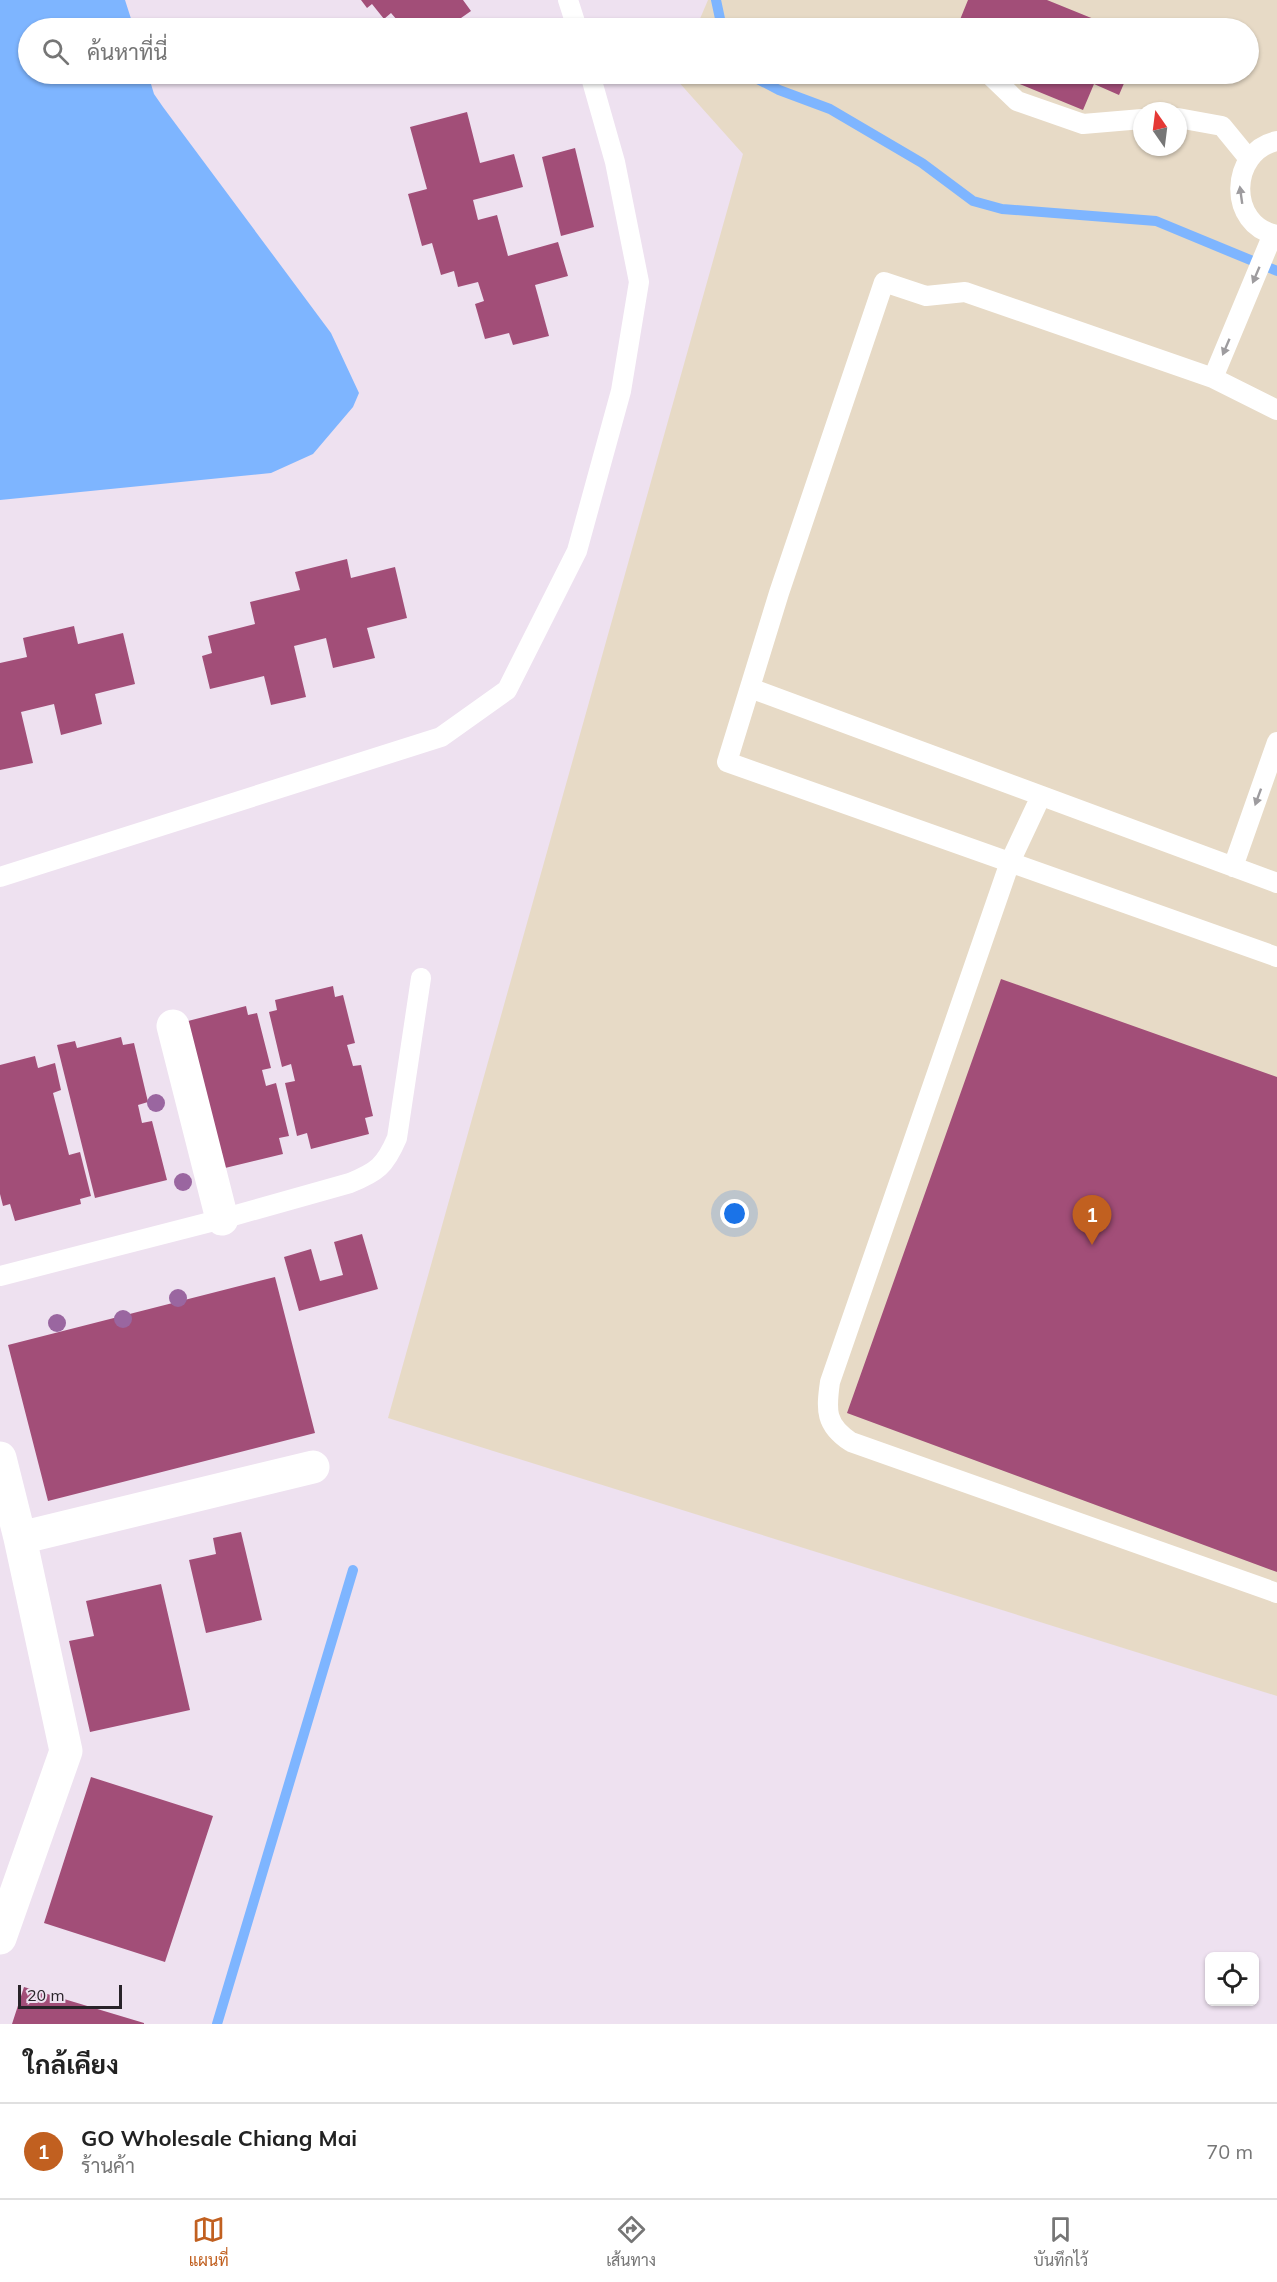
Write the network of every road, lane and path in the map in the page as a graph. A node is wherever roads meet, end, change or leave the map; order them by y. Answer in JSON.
{"nodes":[{"id":1,"x":568,"y":0,"type":"edge"},
{"id":2,"x":574,"y":18,"type":"edge"},
{"id":3,"x":593,"y":84,"type":"edge"},
{"id":4,"x":999,"y":84,"type":"edge"},
{"id":5,"x":1133,"y":120,"type":"edge"},
{"id":6,"x":1187,"y":120,"type":"edge"},
{"id":7,"x":1277,"y":141,"type":"edge"},
{"id":8,"x":1249,"y":159,"type":"junction"},
{"id":9,"x":1275,"y":235,"type":"edge"},
{"id":10,"x":1213,"y":378,"type":"junction"},
{"id":11,"x":1277,"y":410,"type":"edge"},
{"id":12,"x":750,"y":688,"type":"junction"},
{"id":13,"x":1277,"y":742,"type":"edge"},
{"id":14,"x":1041,"y":796,"type":"junction"},
{"id":15,"x":1010,"y":862,"type":"junction"},
{"id":16,"x":1233,"y":867,"type":"junction"},
{"id":17,"x":0,"y":877,"type":"edge"},
{"id":18,"x":1277,"y":883,"type":"edge"},
{"id":19,"x":1277,"y":957,"type":"edge"},
{"id":20,"x":421,"y":978,"type":"dead end"},
{"id":21,"x":174,"y":1026,"type":"dead end"},
{"id":22,"x":222,"y":1219,"type":"junction"},
{"id":23,"x":0,"y":1276,"type":"edge"},
{"id":24,"x":0,"y":1458,"type":"edge"},
{"id":25,"x":313,"y":1467,"type":"dead end"},
{"id":26,"x":20,"y":1539,"type":"junction"},
{"id":27,"x":1277,"y":1593,"type":"edge"},
{"id":28,"x":0,"y":1938,"type":"edge"}],
"edges":[{"from":1,"to":2,"type":"lane"},
{"from":3,"to":17,"type":"lane"},
{"from":4,"to":5,"type":"lane"},
{"from":6,"to":8,"type":"lane"},
{"from":7,"to":8,"type":"lane"},
{"from":9,"to":8,"type":"lane","one_way":true},
{"from":9,"to":10,"type":"lane","one_way":true},
{"from":10,"to":11,"type":"lane"},
{"from":10,"to":12,"type":"lane"},
{"from":12,"to":14,"type":"lane"},
{"from":12,"to":15,"type":"lane"},
{"from":13,"to":16,"type":"lane","one_way":true},
{"from":14,"to":15,"type":"lane"},
{"from":14,"to":16,"type":"lane"},
{"from":15,"to":19,"type":"lane"},
{"from":15,"to":27,"type":"lane"},
{"from":16,"to":18,"type":"lane"},
{"from":20,"to":22,"type":"lane"},
{"from":21,"to":22,"type":"street"},
{"from":22,"to":23,"type":"lane"},
{"from":24,"to":26,"type":"street"},
{"from":25,"to":26,"type":"street"},
{"from":26,"to":28,"type":"street"}]}
